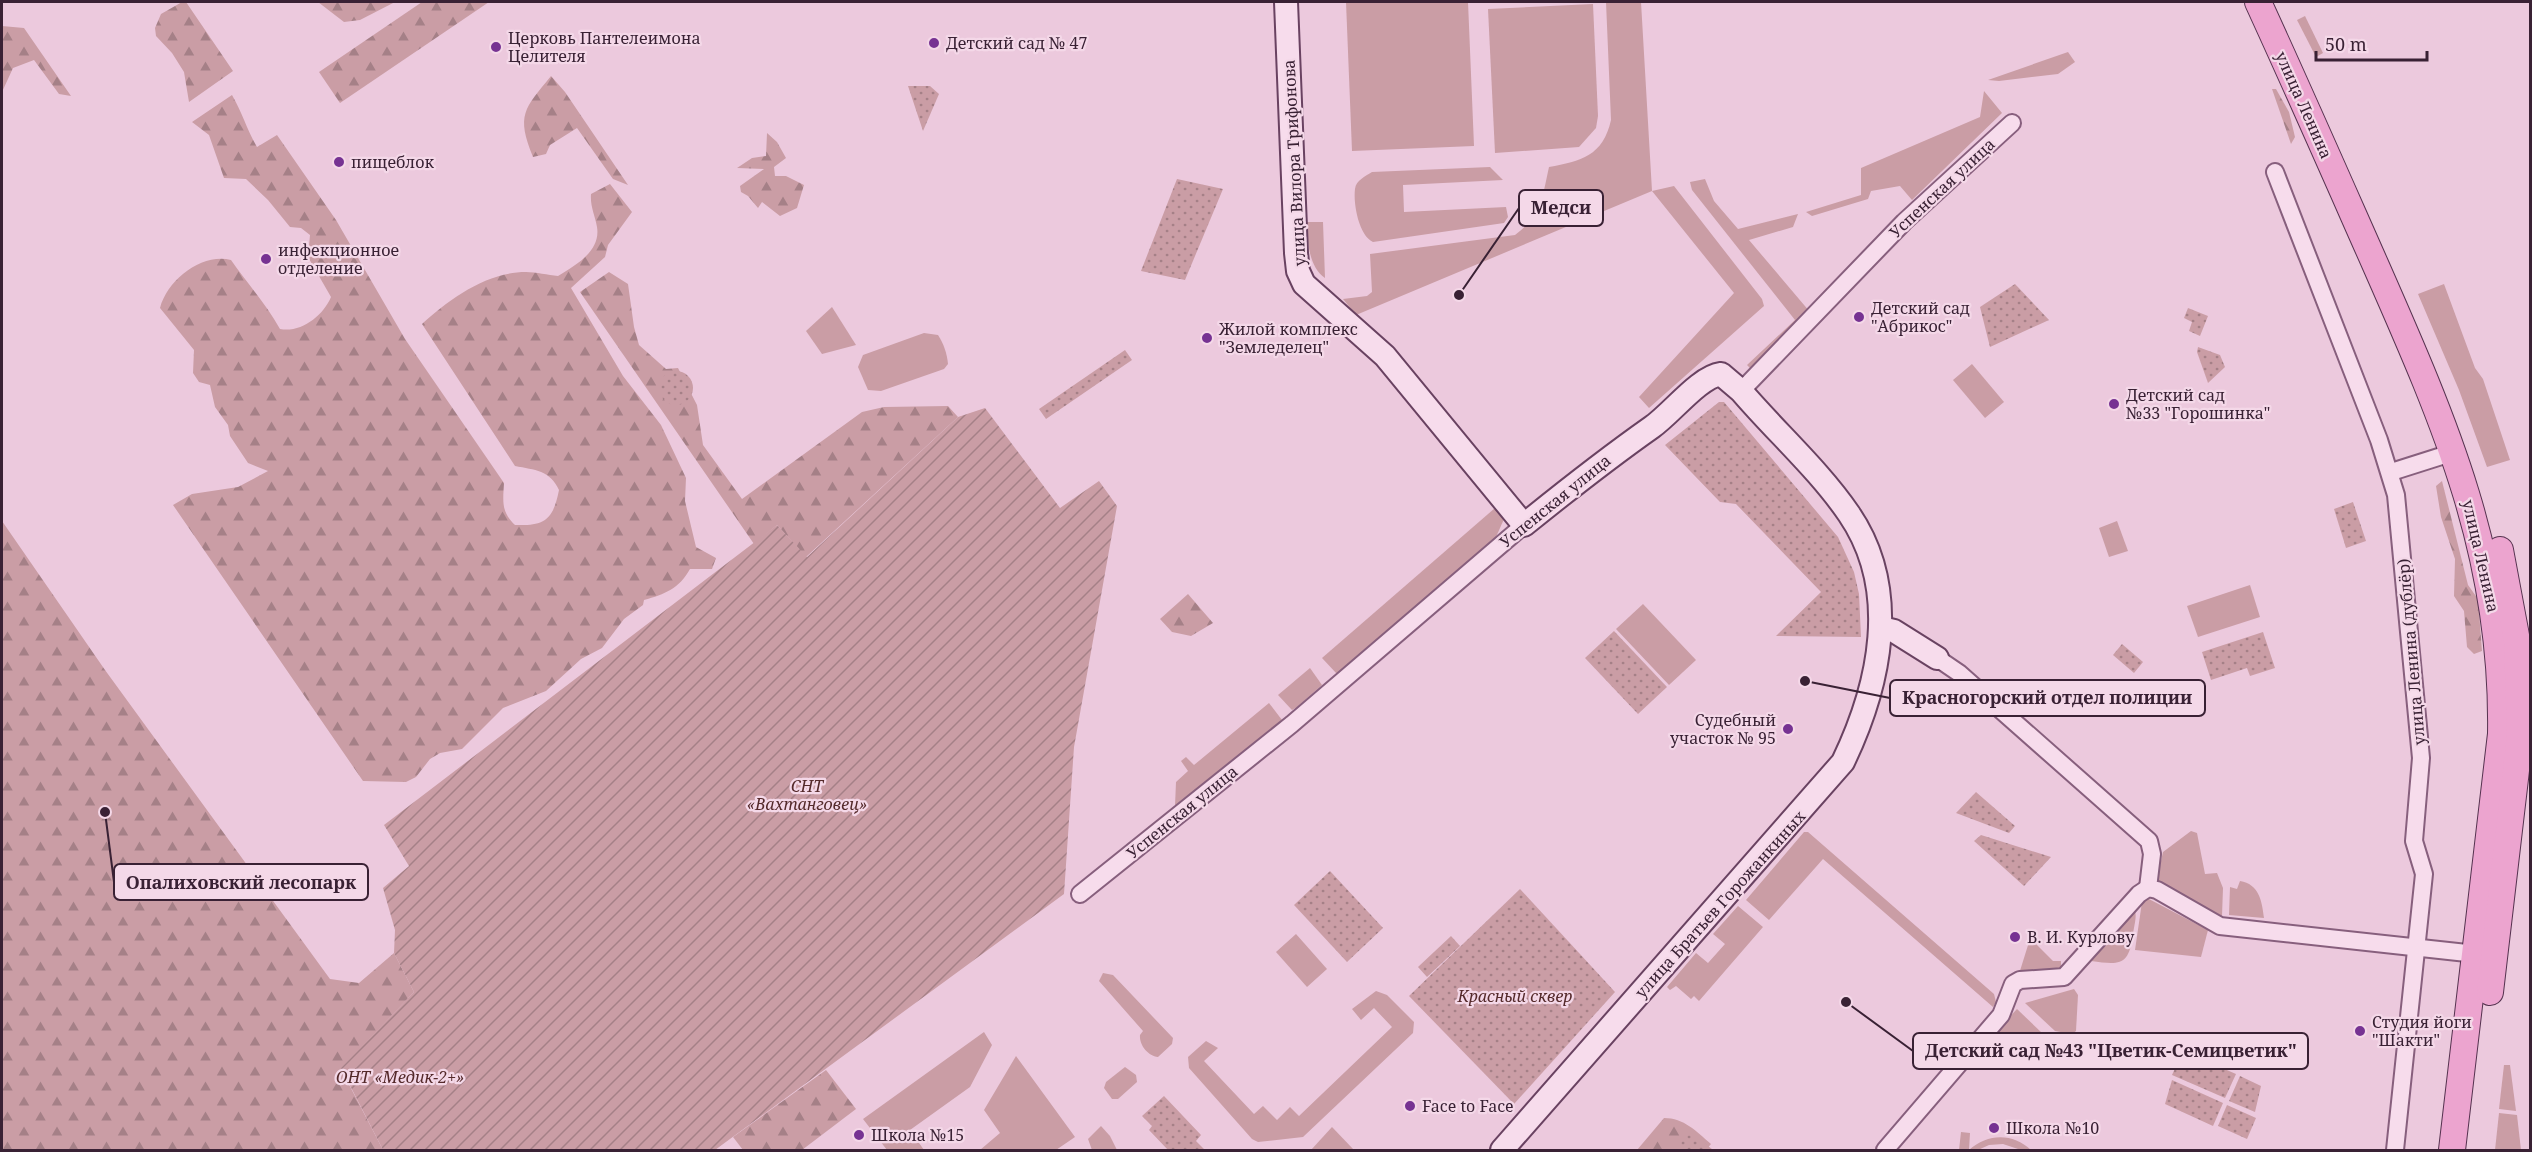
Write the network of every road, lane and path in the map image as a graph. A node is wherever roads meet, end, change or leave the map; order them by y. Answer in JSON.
{"nodes":[{"id":1,"x":1286,"y":2,"type":"edge"},
{"id":2,"x":2258,"y":2,"type":"edge"},
{"id":3,"x":2277,"y":2,"type":"edge"},
{"id":4,"x":2012,"y":123,"type":"dead end"},
{"id":5,"x":2275,"y":172,"type":"dead end"},
{"id":6,"x":1741,"y":391,"type":"junction"},
{"id":7,"x":2454,"y":452,"type":"junction"},
{"id":8,"x":2391,"y":472,"type":"junction"},
{"id":9,"x":1524,"y":525,"type":"junction"},
{"id":10,"x":1881,"y":628,"type":"junction"},
{"id":11,"x":1936,"y":658,"type":"joint"},
{"id":12,"x":2148,"y":888,"type":"junction"},
{"id":13,"x":1080,"y":894,"type":"dead end"},
{"id":14,"x":2415,"y":947,"type":"junction"},
{"id":15,"x":2476,"y":954,"type":"junction"},
{"id":16,"x":1502,"y":1150,"type":"edge"},
{"id":17,"x":1885,"y":1150,"type":"edge"},
{"id":18,"x":2395,"y":1150,"type":"edge"},
{"id":19,"x":2452,"y":1150,"type":"edge"},
{"id":20,"x":2470,"y":1150,"type":"edge"}],
"edges":[{"from":1,"to":9,"type":"street","name":"улица Вилора Трифонова"},
{"from":2,"to":7,"type":"main road","name":"улица Ленина"},
{"from":3,"to":20,"type":"main road","name":"улица Ленина"},
{"from":4,"to":6,"type":"street","name":"Успенская улица"},
{"from":5,"to":8,"type":"street","name":"улица Ленина (дублёр)"},
{"from":6,"to":9,"type":"street","name":"Успенская улица"},
{"from":6,"to":10,"type":"street","name":"улица Братьев Горожанкиных"},
{"from":7,"to":8,"type":"street"},
{"from":7,"to":15,"type":"main road","name":"улица Ленина"},
{"from":8,"to":14,"type":"street","name":"улица Ленина (дублёр)"},
{"from":9,"to":13,"type":"street","name":"Успенская улица"},
{"from":10,"to":11,"type":"street"},
{"from":10,"to":16,"type":"street","name":"улица Братьев Горожанкиных"},
{"from":11,"to":12,"type":"street"},
{"from":12,"to":14,"type":"street"},
{"from":12,"to":17,"type":"street"},
{"from":14,"to":15,"type":"street"},
{"from":14,"to":18,"type":"street","name":"улица Ленина (дублёр)"},
{"from":15,"to":19,"type":"main road","name":"улица Ленина"}]}
